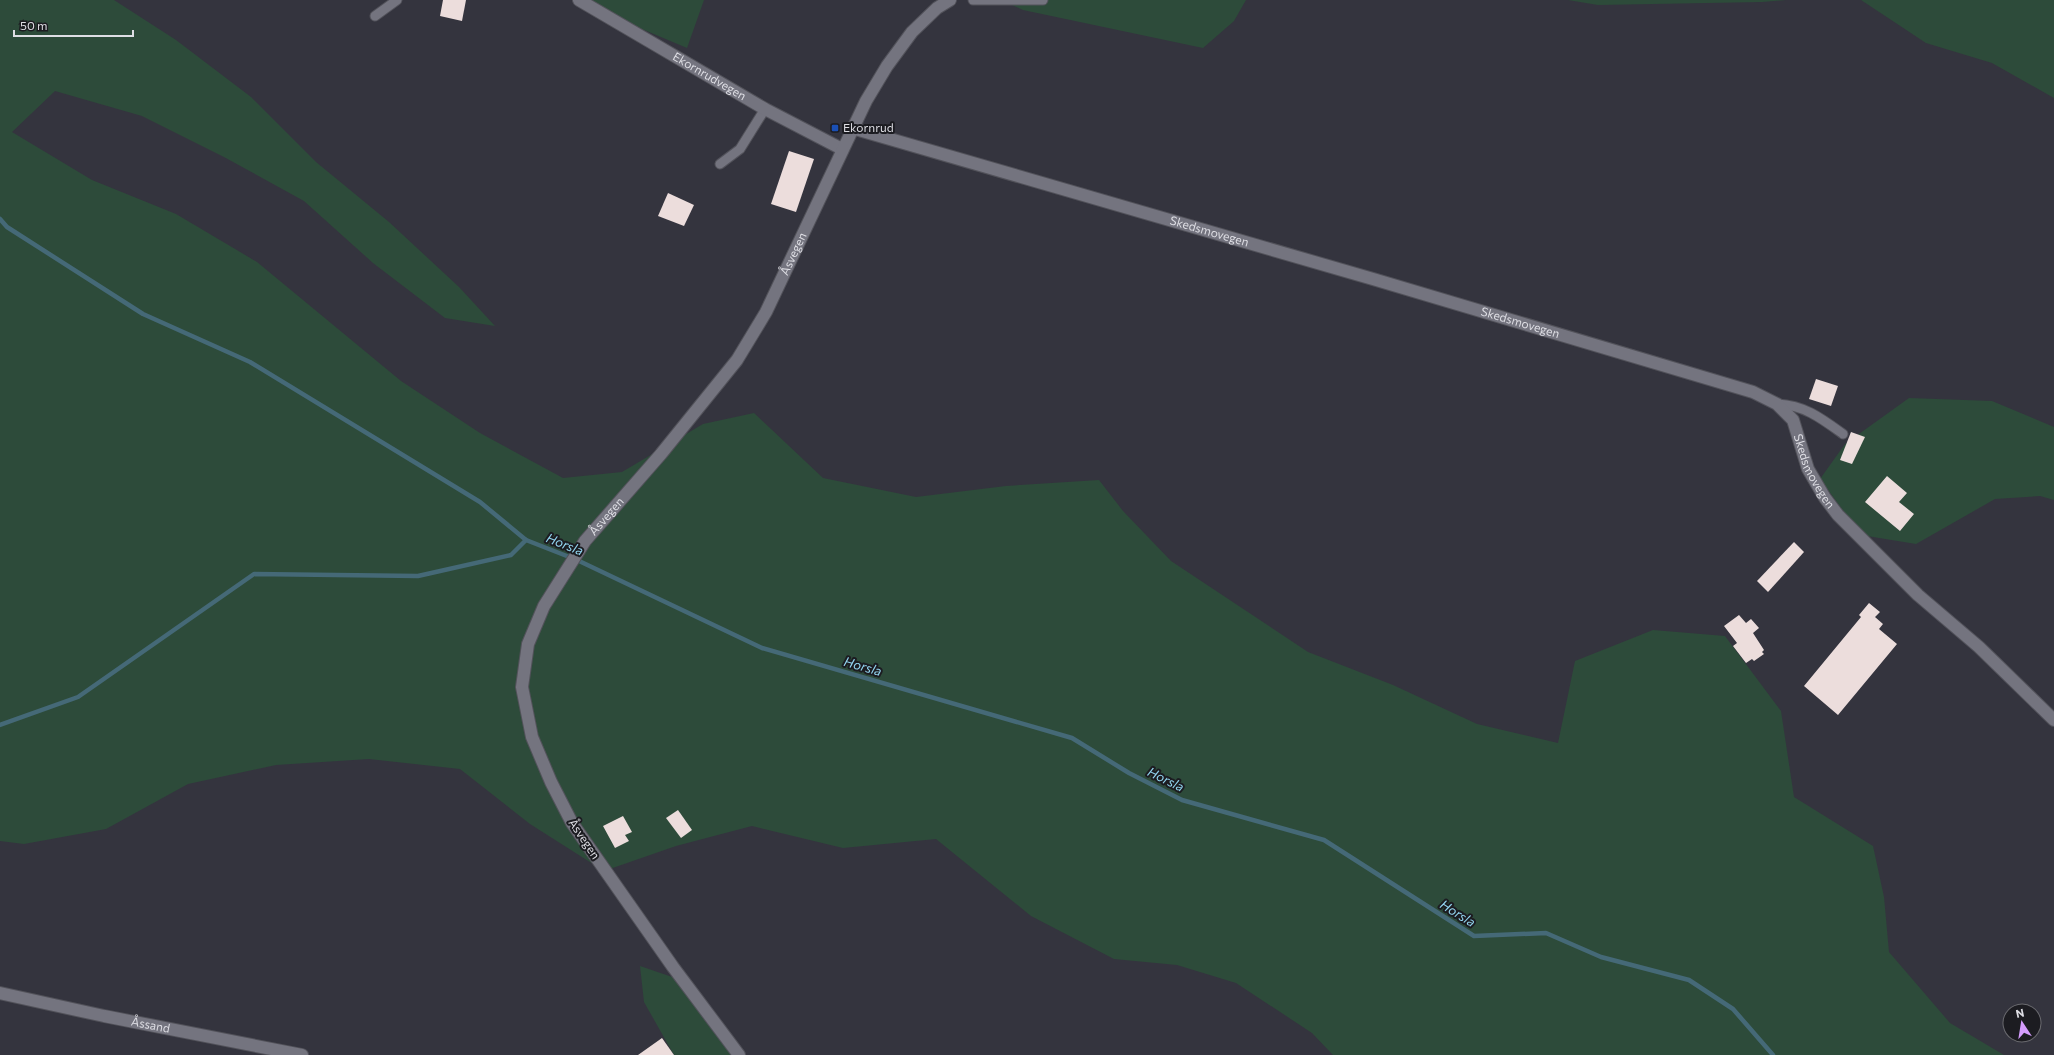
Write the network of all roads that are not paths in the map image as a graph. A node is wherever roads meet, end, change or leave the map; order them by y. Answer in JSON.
{"nodes":[{"id":1,"x":397,"y":0,"type":"edge"},
{"id":2,"x":579,"y":0,"type":"edge"},
{"id":3,"x":950,"y":0,"type":"edge"},
{"id":4,"x":973,"y":0,"type":"edge"},
{"id":5,"x":1043,"y":0,"type":"edge"},
{"id":6,"x":375,"y":16,"type":"dead end"},
{"id":7,"x":765,"y":109,"type":"junction"},
{"id":8,"x":852,"y":128,"type":"junction"},
{"id":9,"x":842,"y":149,"type":"junction"},
{"id":10,"x":720,"y":164,"type":"dead end"},
{"id":11,"x":1777,"y":404,"type":"junction"},
{"id":12,"x":1843,"y":434,"type":"dead end"},
{"id":13,"x":2054,"y":720,"type":"edge"},
{"id":14,"x":0,"y":993,"type":"edge"},
{"id":15,"x":302,"y":1055,"type":"edge"},
{"id":16,"x":739,"y":1055,"type":"edge"}],
"edges":[{"from":1,"to":6,"type":"lane"},
{"from":2,"to":7,"type":"street","name":"Ekornrudvegen"},
{"from":3,"to":8,"type":"street","name":"Åsvegen"},
{"from":4,"to":5,"type":"lane"},
{"from":7,"to":9,"type":"street","name":"Ekornrudvegen"},
{"from":7,"to":10,"type":"lane"},
{"from":8,"to":9,"type":"street","name":"Åsvegen"},
{"from":8,"to":11,"type":"street","name":"Skedsmovegen"},
{"from":9,"to":16,"type":"street","name":"Åsvegen"},
{"from":11,"to":12,"type":"lane"},
{"from":11,"to":13,"type":"street","name":"Skedsmovegen"},
{"from":14,"to":15,"type":"street","name":"Åssand"}]}
